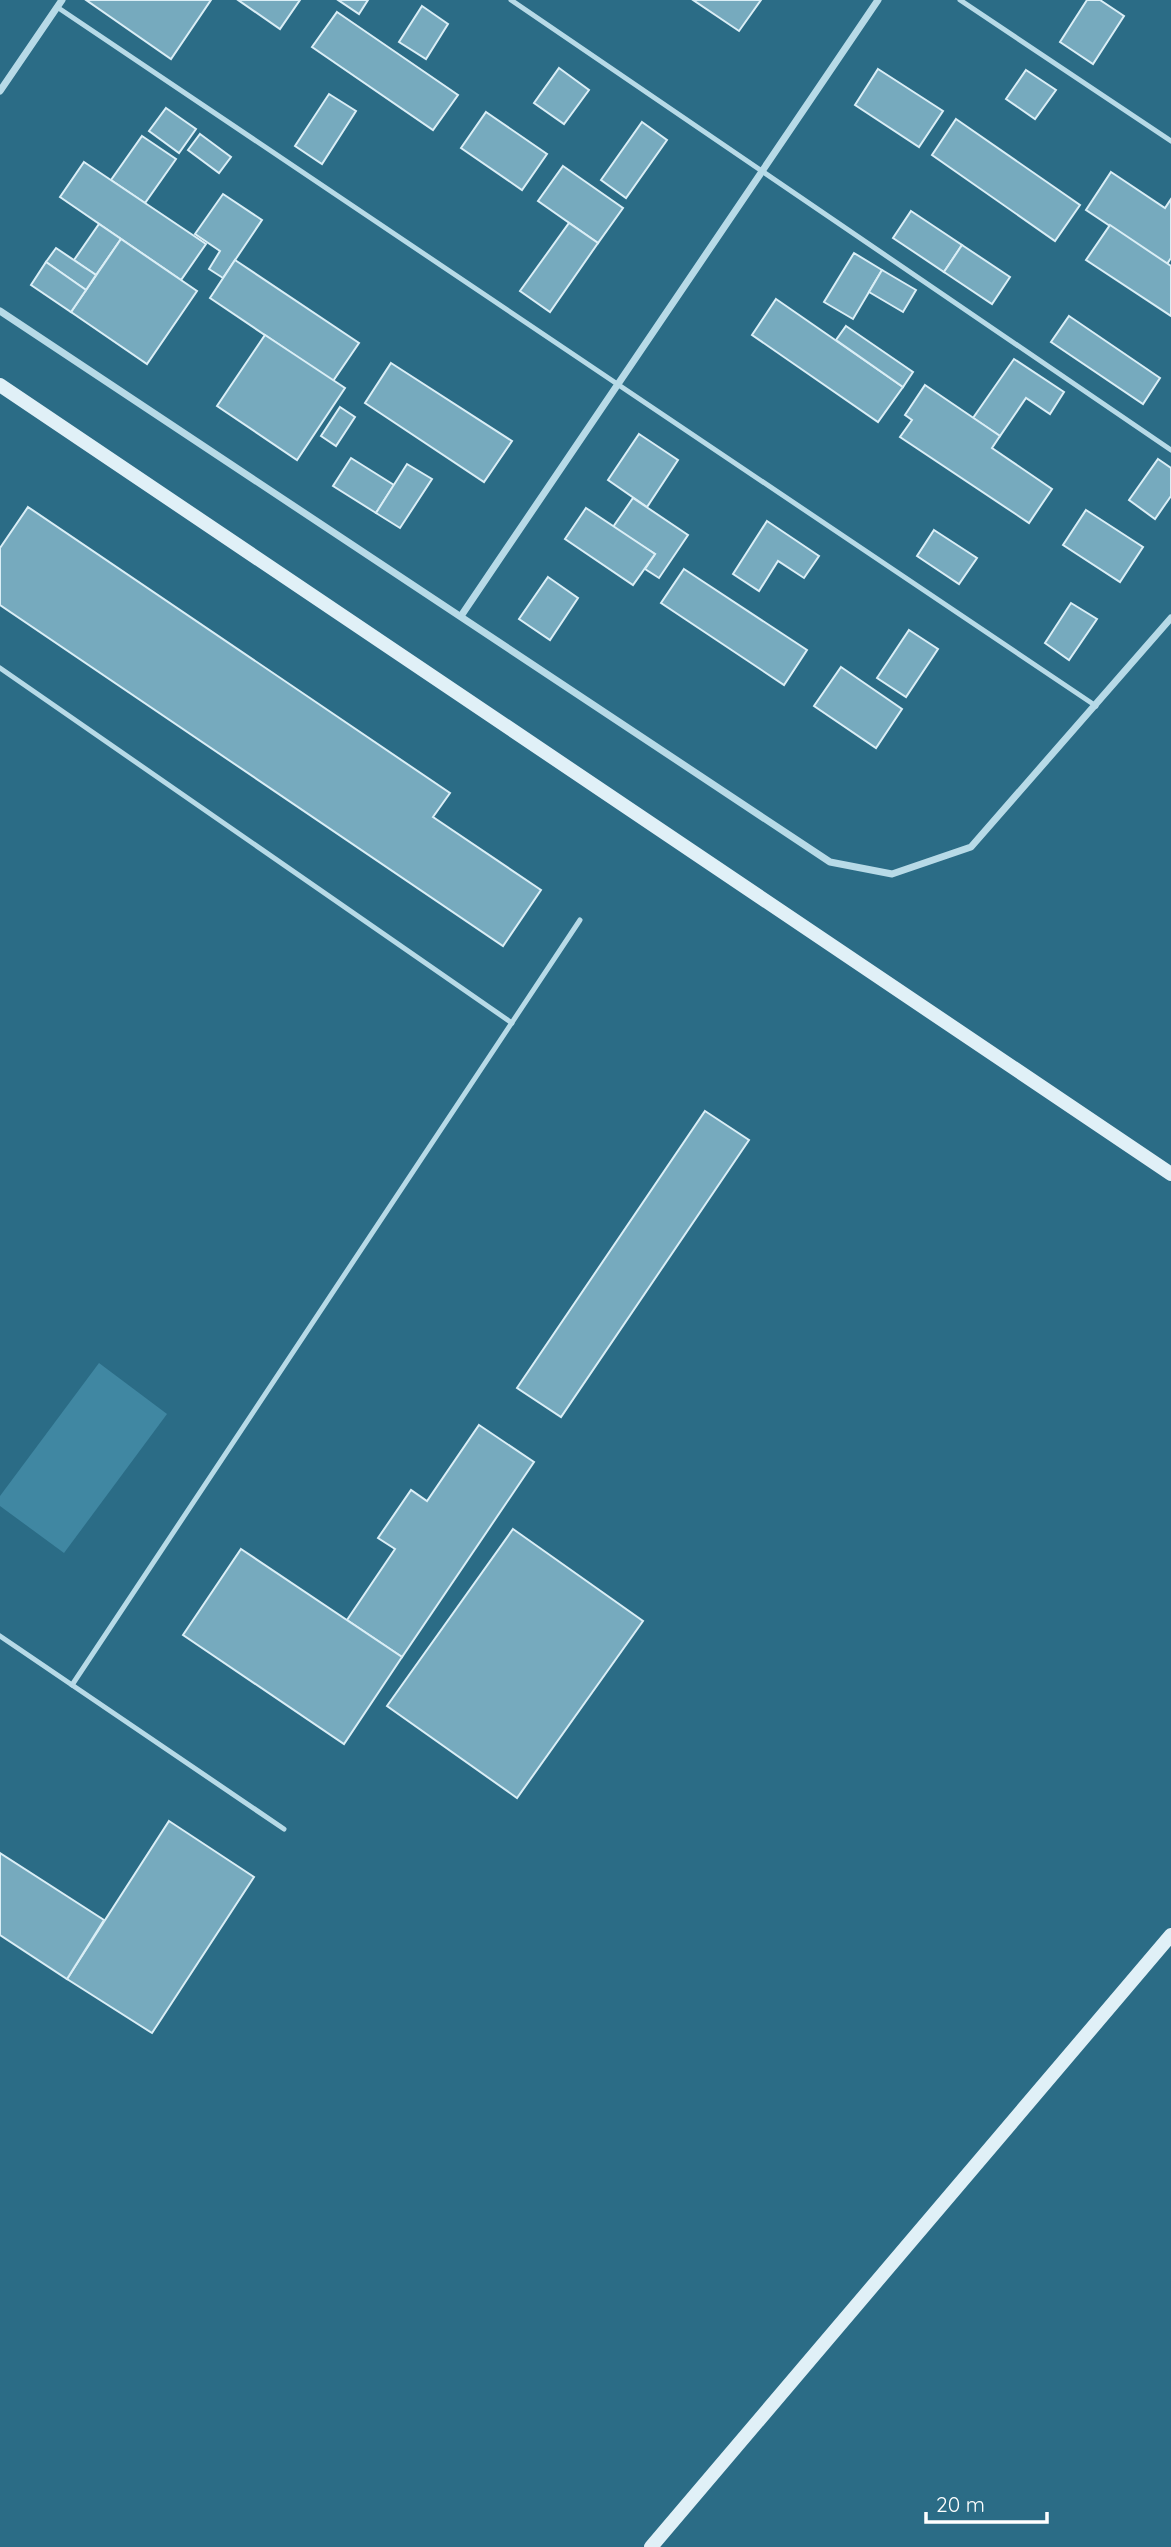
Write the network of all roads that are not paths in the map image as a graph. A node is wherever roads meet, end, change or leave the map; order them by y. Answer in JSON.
{"nodes":[{"id":1,"x":511,"y":0,"type":"edge"},
{"id":2,"x":878,"y":0,"type":"edge"},
{"id":3,"x":960,"y":0,"type":"edge"},
{"id":4,"x":59,"y":4,"type":"edge"},
{"id":5,"x":0,"y":91,"type":"edge"},
{"id":6,"x":1171,"y":141,"type":"edge"},
{"id":7,"x":762,"y":171,"type":"junction"},
{"id":8,"x":0,"y":311,"type":"edge"},
{"id":9,"x":618,"y":384,"type":"junction"},
{"id":10,"x":0,"y":385,"type":"edge"},
{"id":11,"x":1171,"y":450,"type":"edge"},
{"id":12,"x":461,"y":616,"type":"junction"},
{"id":13,"x":1171,"y":618,"type":"edge"},
{"id":14,"x":0,"y":668,"type":"edge"},
{"id":15,"x":1096,"y":706,"type":"junction"},
{"id":16,"x":580,"y":920,"type":"dead end"},
{"id":17,"x":512,"y":1023,"type":"junction"},
{"id":18,"x":1171,"y":1174,"type":"edge"},
{"id":19,"x":0,"y":1636,"type":"edge"},
{"id":20,"x":72,"y":1685,"type":"junction"},
{"id":21,"x":284,"y":1829,"type":"dead end"},
{"id":22,"x":1171,"y":1935,"type":"edge"},
{"id":23,"x":651,"y":2547,"type":"edge"}],
"edges":[{"from":1,"to":7,"type":"lane"},
{"from":2,"to":7,"type":"street"},
{"from":3,"to":6,"type":"lane"},
{"from":4,"to":5,"type":"street"},
{"from":4,"to":9,"type":"lane"},
{"from":7,"to":9,"type":"street"},
{"from":7,"to":11,"type":"lane"},
{"from":8,"to":12,"type":"street"},
{"from":9,"to":12,"type":"street"},
{"from":9,"to":15,"type":"lane"},
{"from":10,"to":18,"type":"street"},
{"from":12,"to":15,"type":"street"},
{"from":13,"to":15,"type":"street"},
{"from":14,"to":17,"type":"lane"},
{"from":16,"to":17,"type":"lane"},
{"from":17,"to":20,"type":"lane"},
{"from":19,"to":20,"type":"lane"},
{"from":20,"to":21,"type":"lane"},
{"from":22,"to":23,"type":"street"}]}
